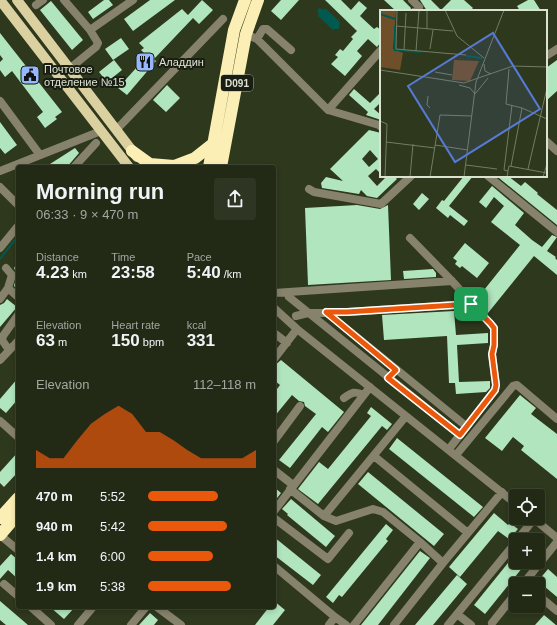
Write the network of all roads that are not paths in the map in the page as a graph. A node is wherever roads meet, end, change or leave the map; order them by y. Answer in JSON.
{"nodes":[{"id":1,"x":0,"y":0,"type":"edge"},
{"id":2,"x":17,"y":0,"type":"edge"},
{"id":3,"x":43,"y":0,"type":"edge"},
{"id":4,"x":64,"y":0,"type":"edge"},
{"id":5,"x":133,"y":0,"type":"edge"},
{"id":6,"x":245,"y":0,"type":"edge"},
{"id":7,"x":258,"y":0,"type":"edge"},
{"id":8,"x":412,"y":0,"type":"edge"},
{"id":9,"x":36,"y":6,"type":"dead end"},
{"id":10,"x":416,"y":10,"type":"edge"},
{"id":11,"x":222,"y":19,"type":"dead end"},
{"id":12,"x":90,"y":30,"type":"junction"},
{"id":13,"x":251,"y":36,"type":"junction"},
{"id":14,"x":557,"y":49,"type":"edge"},
{"id":15,"x":291,"y":50,"type":"dead end"},
{"id":16,"x":380,"y":51,"type":"edge"},
{"id":17,"x":547,"y":55,"type":"edge"},
{"id":18,"x":69,"y":69,"type":"junction"},
{"id":19,"x":0,"y":101,"type":"edge"},
{"id":20,"x":328,"y":110,"type":"junction"},
{"id":21,"x":380,"y":126,"type":"edge"},
{"id":22,"x":116,"y":130,"type":"junction"},
{"id":23,"x":101,"y":131,"type":"junction"},
{"id":24,"x":214,"y":142,"type":"junction"},
{"id":25,"x":547,"y":142,"type":"edge"},
{"id":26,"x":96,"y":143,"type":"dead end"},
{"id":27,"x":132,"y":151,"type":"junction"},
{"id":28,"x":557,"y":151,"type":"edge"},
{"id":29,"x":40,"y":155,"type":"junction"},
{"id":30,"x":76,"y":165,"type":"edge"},
{"id":31,"x":127,"y":165,"type":"edge"},
{"id":32,"x":142,"y":165,"type":"edge"},
{"id":33,"x":162,"y":165,"type":"edge"},
{"id":34,"x":177,"y":165,"type":"edge"},
{"id":35,"x":209,"y":165,"type":"edge"},
{"id":36,"x":221,"y":165,"type":"edge"},
{"id":37,"x":1,"y":169,"type":"edge"},
{"id":38,"x":410,"y":177,"type":"edge"},
{"id":39,"x":489,"y":177,"type":"edge"},
{"id":40,"x":309,"y":189,"type":"dead end"},
{"id":41,"x":1,"y":191,"type":"edge"},
{"id":42,"x":16,"y":203,"type":"edge"},
{"id":43,"x":16,"y":228,"type":"edge"},
{"id":44,"x":16,"y":232,"type":"edge"},
{"id":45,"x":557,"y":232,"type":"edge"},
{"id":46,"x":410,"y":238,"type":"dead end"},
{"id":47,"x":0,"y":248,"type":"edge"},
{"id":48,"x":0,"y":252,"type":"edge"},
{"id":49,"x":6,"y":268,"type":"dead end"},
{"id":50,"x":452,"y":281,"type":"junction"},
{"id":51,"x":8,"y":288,"type":"junction"},
{"id":52,"x":276,"y":293,"type":"edge"},
{"id":53,"x":16,"y":295,"type":"edge"},
{"id":54,"x":288,"y":297,"type":"dead end"},
{"id":55,"x":0,"y":298,"type":"edge"},
{"id":56,"x":471,"y":304,"type":"junction"},
{"id":57,"x":276,"y":310,"type":"edge"},
{"id":58,"x":326,"y":312,"type":"junction"},
{"id":59,"x":308,"y":313,"type":"junction"},
{"id":60,"x":296,"y":316,"type":"dead end"},
{"id":61,"x":16,"y":319,"type":"edge"},
{"id":62,"x":297,"y":329,"type":"junction"},
{"id":63,"x":276,"y":335,"type":"edge"},
{"id":64,"x":16,"y":343,"type":"edge"},
{"id":65,"x":286,"y":343,"type":"junction"},
{"id":66,"x":9,"y":350,"type":"junction"},
{"id":67,"x":276,"y":356,"type":"edge"},
{"id":68,"x":0,"y":360,"type":"edge"},
{"id":69,"x":396,"y":370,"type":"junction"},
{"id":70,"x":388,"y":378,"type":"junction"},
{"id":71,"x":370,"y":387,"type":"junction"},
{"id":72,"x":364,"y":395,"type":"junction"},
{"id":73,"x":344,"y":398,"type":"dead end"},
{"id":74,"x":300,"y":406,"type":"dead end"},
{"id":75,"x":406,"y":416,"type":"junction"},
{"id":76,"x":557,"y":419,"type":"edge"},
{"id":77,"x":0,"y":421,"type":"edge"},
{"id":78,"x":466,"y":426,"type":"junction"},
{"id":79,"x":16,"y":434,"type":"edge"},
{"id":80,"x":460,"y":435,"type":"junction"},
{"id":81,"x":276,"y":438,"type":"edge"},
{"id":82,"x":449,"y":449,"type":"junction"},
{"id":83,"x":456,"y":455,"type":"junction"},
{"id":84,"x":374,"y":456,"type":"junction"},
{"id":85,"x":276,"y":472,"type":"edge"},
{"id":86,"x":292,"y":487,"type":"junction"},
{"id":87,"x":502,"y":492,"type":"junction"},
{"id":88,"x":509,"y":498,"type":"edge"},
{"id":89,"x":16,"y":500,"type":"edge"},
{"id":90,"x":276,"y":508,"type":"edge"},
{"id":91,"x":1,"y":516,"type":"edge"},
{"id":92,"x":16,"y":516,"type":"edge"},
{"id":93,"x":324,"y":516,"type":"junction"},
{"id":94,"x":276,"y":520,"type":"edge"},
{"id":95,"x":529,"y":525,"type":"edge"},
{"id":96,"x":541,"y":525,"type":"edge"},
{"id":97,"x":349,"y":533,"type":"dead end"},
{"id":98,"x":523,"y":533,"type":"edge"},
{"id":99,"x":468,"y":534,"type":"junction"},
{"id":100,"x":0,"y":535,"type":"edge"},
{"id":101,"x":557,"y":538,"type":"edge"},
{"id":102,"x":420,"y":542,"type":"junction"},
{"id":103,"x":557,"y":542,"type":"edge"},
{"id":104,"x":16,"y":548,"type":"edge"},
{"id":105,"x":509,"y":551,"type":"edge"},
{"id":106,"x":443,"y":563,"type":"junction"},
{"id":107,"x":276,"y":568,"type":"edge"},
{"id":108,"x":530,"y":577,"type":"edge"},
{"id":109,"x":4,"y":584,"type":"dead end"},
{"id":110,"x":16,"y":594,"type":"edge"},
{"id":111,"x":545,"y":601,"type":"edge"},
{"id":112,"x":509,"y":602,"type":"edge"},
{"id":113,"x":33,"y":609,"type":"edge"},
{"id":114,"x":88,"y":609,"type":"edge"},
{"id":115,"x":144,"y":609,"type":"edge"},
{"id":116,"x":160,"y":609,"type":"edge"},
{"id":117,"x":557,"y":611,"type":"edge"},
{"id":118,"x":457,"y":614,"type":"junction"},
{"id":119,"x":335,"y":617,"type":"junction"},
{"id":120,"x":492,"y":623,"type":"dead end"},
{"id":121,"x":52,"y":625,"type":"edge"},
{"id":122,"x":78,"y":625,"type":"edge"},
{"id":123,"x":131,"y":625,"type":"edge"},
{"id":124,"x":181,"y":625,"type":"edge"},
{"id":125,"x":329,"y":625,"type":"edge"},
{"id":126,"x":346,"y":625,"type":"edge"},
{"id":127,"x":354,"y":625,"type":"edge"},
{"id":128,"x":394,"y":625,"type":"edge"},
{"id":129,"x":448,"y":625,"type":"edge"},
{"id":130,"x":471,"y":625,"type":"edge"}],
"edges":[{"from":1,"to":23,"type":"main road"},
{"from":2,"to":18,"type":"main road"},
{"from":3,"to":9,"type":"street"},
{"from":4,"to":12,"type":"street"},
{"from":5,"to":12,"type":"street"},
{"from":6,"to":24,"type":"highway","number":"D091"},
{"from":7,"to":13,"type":"highway","number":"D091"},
{"from":8,"to":10,"type":"street"},
{"from":11,"to":22,"type":"street"},
{"from":12,"to":18,"type":"street"},
{"from":13,"to":15,"type":"street"},
{"from":13,"to":20,"type":"street"},
{"from":13,"to":36,"type":"highway","number":"D091"},
{"from":14,"to":17,"type":"street"},
{"from":16,"to":20,"type":"street"},
{"from":18,"to":22,"type":"main road"},
{"from":19,"to":29,"type":"street"},
{"from":20,"to":21,"type":"street"},
{"from":22,"to":27,"type":"main road"},
{"from":23,"to":29,"type":"street"},
{"from":23,"to":31,"type":"main road"},
{"from":24,"to":34,"type":"highway"},
{"from":24,"to":35,"type":"highway","number":"D091"},
{"from":25,"to":28,"type":"street"},
{"from":26,"to":30,"type":"street"},
{"from":27,"to":32,"type":"main road"},
{"from":27,"to":33,"type":"highway"},
{"from":29,"to":37,"type":"street"},
{"from":38,"to":40,"type":"street"},
{"from":39,"to":45,"type":"street"},
{"from":41,"to":42,"type":"street"},
{"from":43,"to":47,"type":"street"},
{"from":44,"to":48,"type":"street"},
{"from":46,"to":50,"type":"street"},
{"from":49,"to":51,"type":"street"},
{"from":50,"to":52,"type":"street"},
{"from":50,"to":56,"type":"street"},
{"from":51,"to":53,"type":"street"},
{"from":51,"to":55,"type":"street"},
{"from":54,"to":59,"type":"street"},
{"from":56,"to":58,"type":"street"},
{"from":56,"to":78,"type":"street"},
{"from":57,"to":62,"type":"street"},
{"from":58,"to":59,"type":"street"},
{"from":58,"to":69,"type":"street"},
{"from":59,"to":60,"type":"street"},
{"from":59,"to":70,"type":"street"},
{"from":61,"to":66,"type":"street"},
{"from":62,"to":65,"type":"street"},
{"from":62,"to":71,"type":"street"},
{"from":63,"to":65,"type":"street"},
{"from":64,"to":66,"type":"street"},
{"from":65,"to":67,"type":"street"},
{"from":66,"to":68,"type":"street"},
{"from":69,"to":70,"type":"street"},
{"from":69,"to":78,"type":"street"},
{"from":70,"to":80,"type":"street"},
{"from":71,"to":72,"type":"street"},
{"from":71,"to":75,"type":"street"},
{"from":72,"to":73,"type":"street"},
{"from":72,"to":86,"type":"street"},
{"from":74,"to":81,"type":"street"},
{"from":75,"to":82,"type":"street"},
{"from":75,"to":84,"type":"street"},
{"from":76,"to":83,"type":"street"},
{"from":77,"to":79,"type":"street"},
{"from":78,"to":80,"type":"street"},
{"from":80,"to":82,"type":"street"},
{"from":82,"to":83,"type":"street"},
{"from":83,"to":87,"type":"street"},
{"from":84,"to":93,"type":"street"},
{"from":84,"to":99,"type":"street"},
{"from":85,"to":86,"type":"street"},
{"from":86,"to":90,"type":"street"},
{"from":86,"to":93,"type":"street"},
{"from":87,"to":88,"type":"street"},
{"from":87,"to":99,"type":"street"},
{"from":89,"to":91,"type":"highway"},
{"from":92,"to":100,"type":"highway"},
{"from":93,"to":102,"type":"street"},
{"from":94,"to":97,"type":"street"},
{"from":95,"to":98,"type":"street"},
{"from":96,"to":101,"type":"street"},
{"from":99,"to":106,"type":"street"},
{"from":100,"to":104,"type":"street"},
{"from":102,"to":106,"type":"street"},
{"from":102,"to":127,"type":"street"},
{"from":103,"to":108,"type":"street"},
{"from":105,"to":118,"type":"street"},
{"from":106,"to":128,"type":"street"},
{"from":107,"to":119,"type":"street"},
{"from":109,"to":110,"type":"street"},
{"from":111,"to":117,"type":"street"},
{"from":112,"to":120,"type":"street"},
{"from":113,"to":121,"type":"street"},
{"from":114,"to":122,"type":"street"},
{"from":115,"to":123,"type":"street"},
{"from":116,"to":124,"type":"street"},
{"from":118,"to":129,"type":"street"},
{"from":118,"to":130,"type":"street"},
{"from":119,"to":125,"type":"street"},
{"from":119,"to":126,"type":"street"}]}
